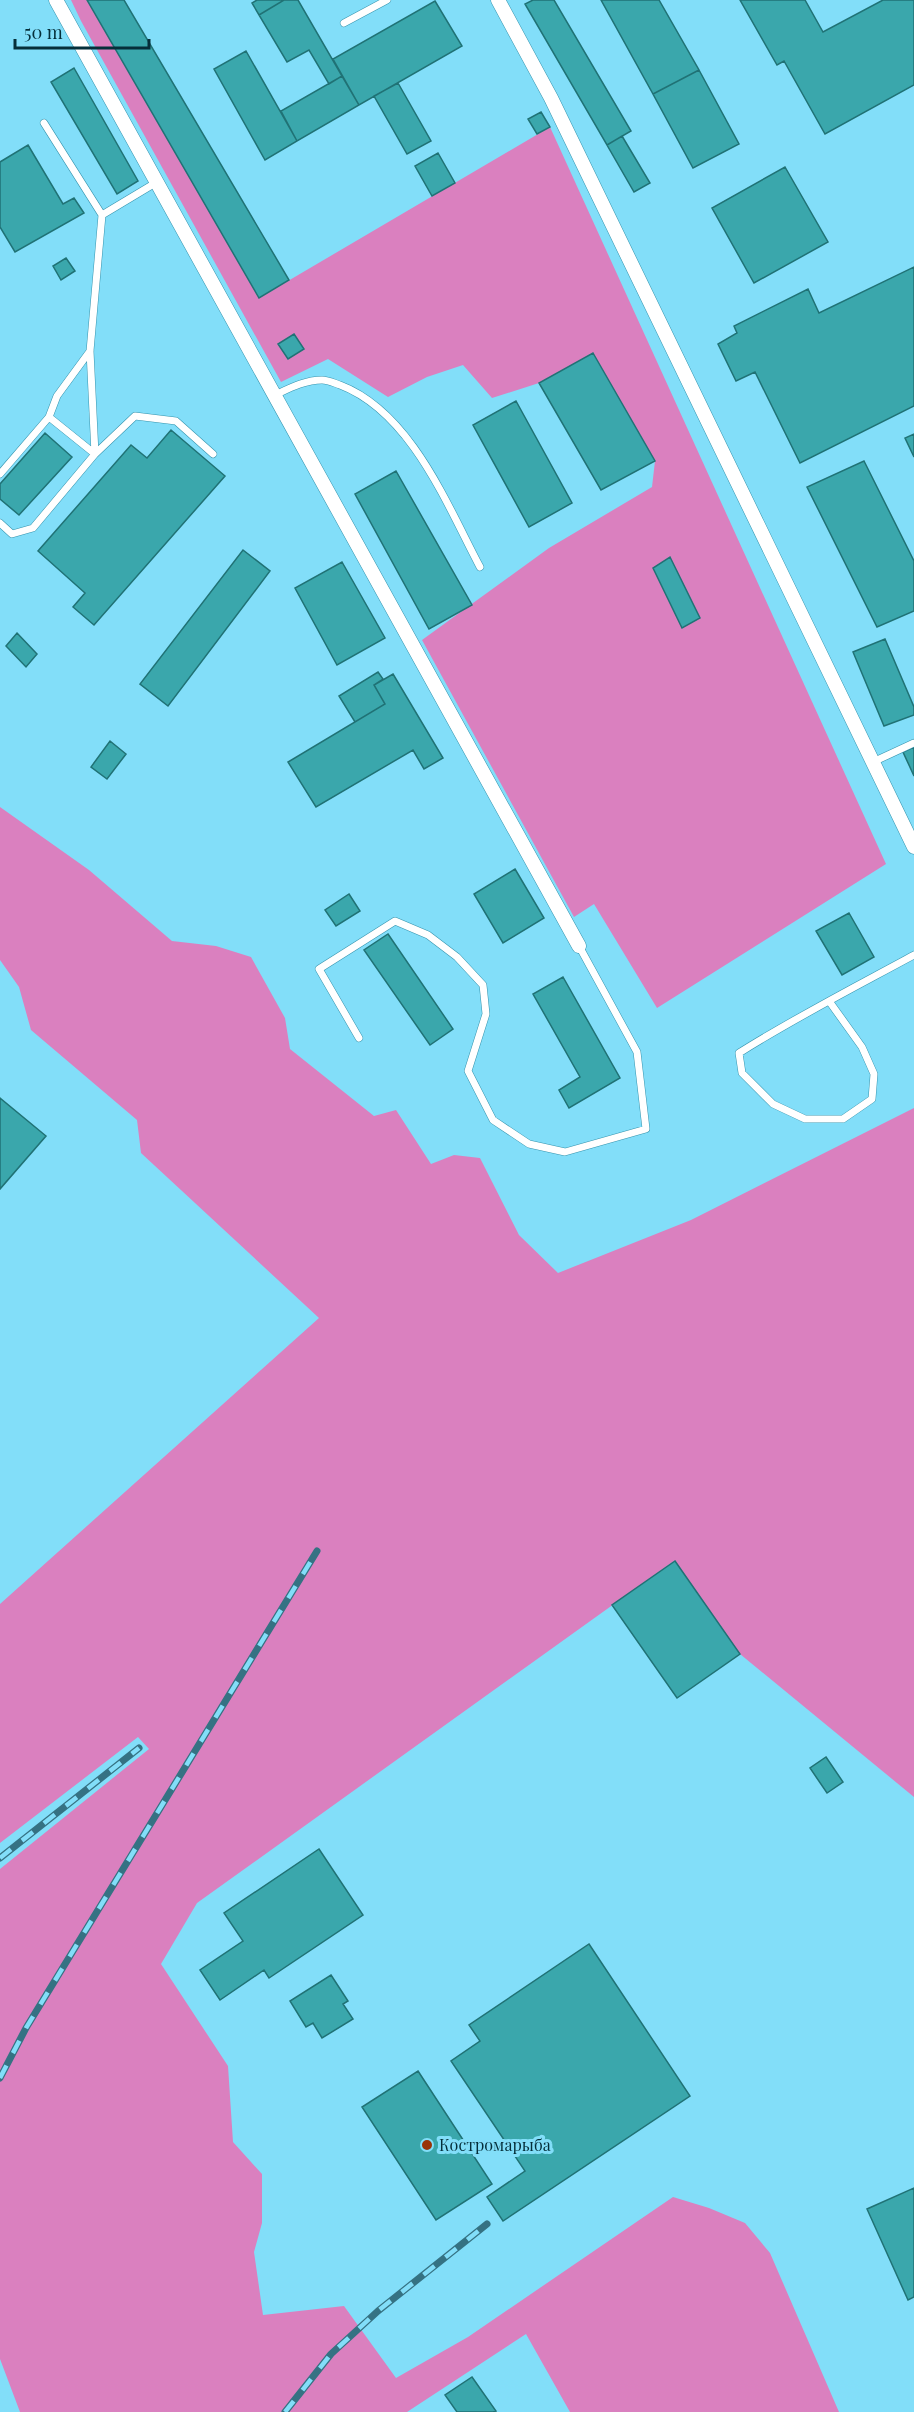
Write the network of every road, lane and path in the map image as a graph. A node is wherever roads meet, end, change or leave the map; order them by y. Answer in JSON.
{"nodes":[{"id":1,"x":56,"y":0,"type":"edge"},
{"id":2,"x":387,"y":0,"type":"edge"},
{"id":3,"x":498,"y":0,"type":"edge"},
{"id":4,"x":344,"y":23,"type":"dead end"},
{"id":5,"x":44,"y":123,"type":"dead end"},
{"id":6,"x":157,"y":182,"type":"junction"},
{"id":7,"x":102,"y":215,"type":"junction"},
{"id":8,"x":90,"y":351,"type":"junction"},
{"id":9,"x":274,"y":395,"type":"junction"},
{"id":10,"x":49,"y":417,"type":"junction"},
{"id":11,"x":95,"y":454,"type":"junction"},
{"id":12,"x":213,"y":454,"type":"dead end"},
{"id":13,"x":0,"y":474,"type":"edge"},
{"id":14,"x":0,"y":523,"type":"edge"},
{"id":15,"x":480,"y":567,"type":"dead end"},
{"id":16,"x":914,"y":743,"type":"edge"},
{"id":17,"x":873,"y":762,"type":"junction"},
{"id":18,"x":914,"y":848,"type":"edge"},
{"id":19,"x":579,"y":946,"type":"joint"},
{"id":20,"x":914,"y":955,"type":"edge"},
{"id":21,"x":829,"y":1001,"type":"junction"},
{"id":22,"x":359,"y":1038,"type":"dead end"}],
"edges":[{"from":1,"to":6,"type":"street"},
{"from":2,"to":4,"type":"lane"},
{"from":3,"to":17,"type":"street"},
{"from":5,"to":7,"type":"lane"},
{"from":6,"to":7,"type":"lane"},
{"from":6,"to":9,"type":"street"},
{"from":7,"to":8,"type":"lane"},
{"from":8,"to":10,"type":"lane"},
{"from":8,"to":11,"type":"lane"},
{"from":9,"to":15,"type":"lane"},
{"from":9,"to":19,"type":"street"},
{"from":10,"to":11,"type":"lane"},
{"from":10,"to":13,"type":"lane"},
{"from":11,"to":12,"type":"lane"},
{"from":11,"to":14,"type":"lane"},
{"from":16,"to":17,"type":"lane"},
{"from":17,"to":18,"type":"street"},
{"from":19,"to":22,"type":"lane"},
{"from":20,"to":21,"type":"lane"},
{"from":21,"to":21,"type":"lane"}]}
